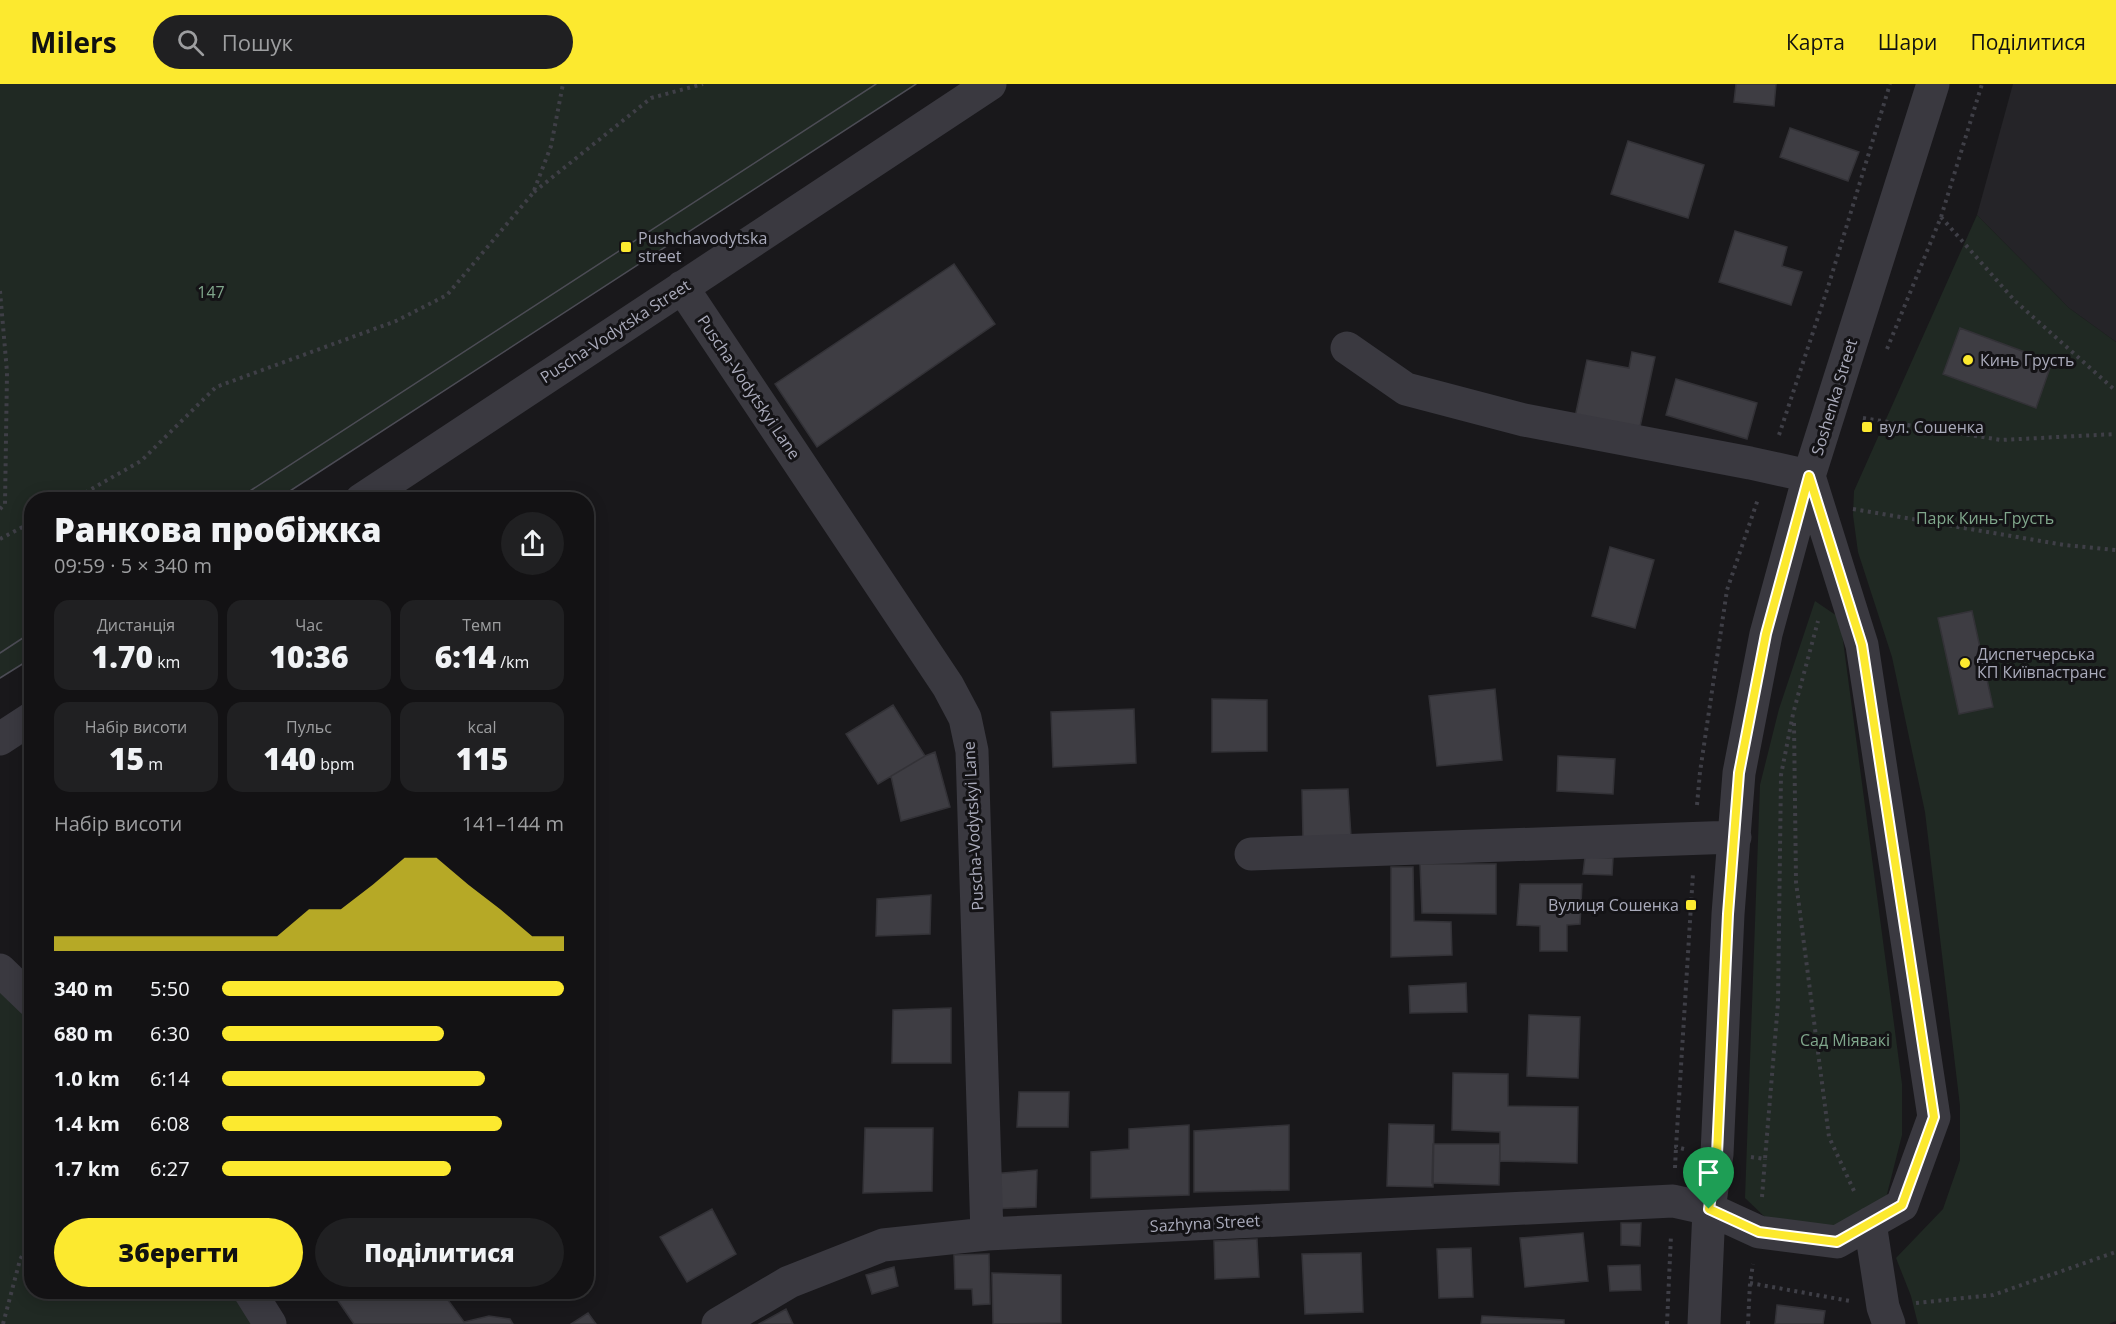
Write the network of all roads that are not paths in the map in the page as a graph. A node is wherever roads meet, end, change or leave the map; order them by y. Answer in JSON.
{"nodes":[{"id":1,"x":990,"y":84,"type":"edge"},
{"id":2,"x":1933,"y":84,"type":"edge"},
{"id":3,"x":682,"y":287,"type":"junction"},
{"id":4,"x":1347,"y":348,"type":"dead end"},
{"id":5,"x":1809,"y":476,"type":"junction"},
{"id":6,"x":373,"y":492,"type":"edge"},
{"id":7,"x":24,"y":723,"type":"edge"},
{"id":8,"x":0,"y":739,"type":"edge"},
{"id":9,"x":1735,"y":837,"type":"junction"},
{"id":10,"x":1251,"y":854,"type":"dead end"},
{"id":11,"x":0,"y":970,"type":"edge"},
{"id":12,"x":24,"y":993,"type":"edge"},
{"id":13,"x":1709,"y":1209,"type":"junction"},
{"id":14,"x":1870,"y":1223,"type":"junction"},
{"id":15,"x":987,"y":1234,"type":"junction"},
{"id":16,"x":254,"y":1299,"type":"edge"},
{"id":17,"x":1886,"y":1315,"type":"edge"},
{"id":18,"x":270,"y":1324,"type":"edge"},
{"id":19,"x":718,"y":1324,"type":"edge"},
{"id":20,"x":1704,"y":1324,"type":"edge"}],
"edges":[{"from":1,"to":3,"type":"street","name":"Puscha-Vodytska Street"},
{"from":2,"to":5,"type":"street","name":"Soshenka Street"},
{"from":3,"to":6,"type":"street","name":"Puscha-Vodytska Street"},
{"from":3,"to":15,"type":"street","name":"Puscha-Vodytskyi Lane"},
{"from":4,"to":5,"type":"street"},
{"from":5,"to":9,"type":"street","name":"Soshenka Street"},
{"from":5,"to":14,"type":"street","name":"Sazhyna Street"},
{"from":7,"to":8,"type":"street"},
{"from":9,"to":10,"type":"street"},
{"from":9,"to":13,"type":"street","name":"Soshenka Street"},
{"from":11,"to":12,"type":"street"},
{"from":13,"to":14,"type":"street","name":"Sazhyna Street"},
{"from":13,"to":15,"type":"street","name":"Sazhyna Street"},
{"from":13,"to":20,"type":"street","name":"Soshenka Street"},
{"from":14,"to":17,"type":"street"},
{"from":15,"to":19,"type":"street","name":"Sazhyna Street"},
{"from":16,"to":18,"type":"street"}]}
